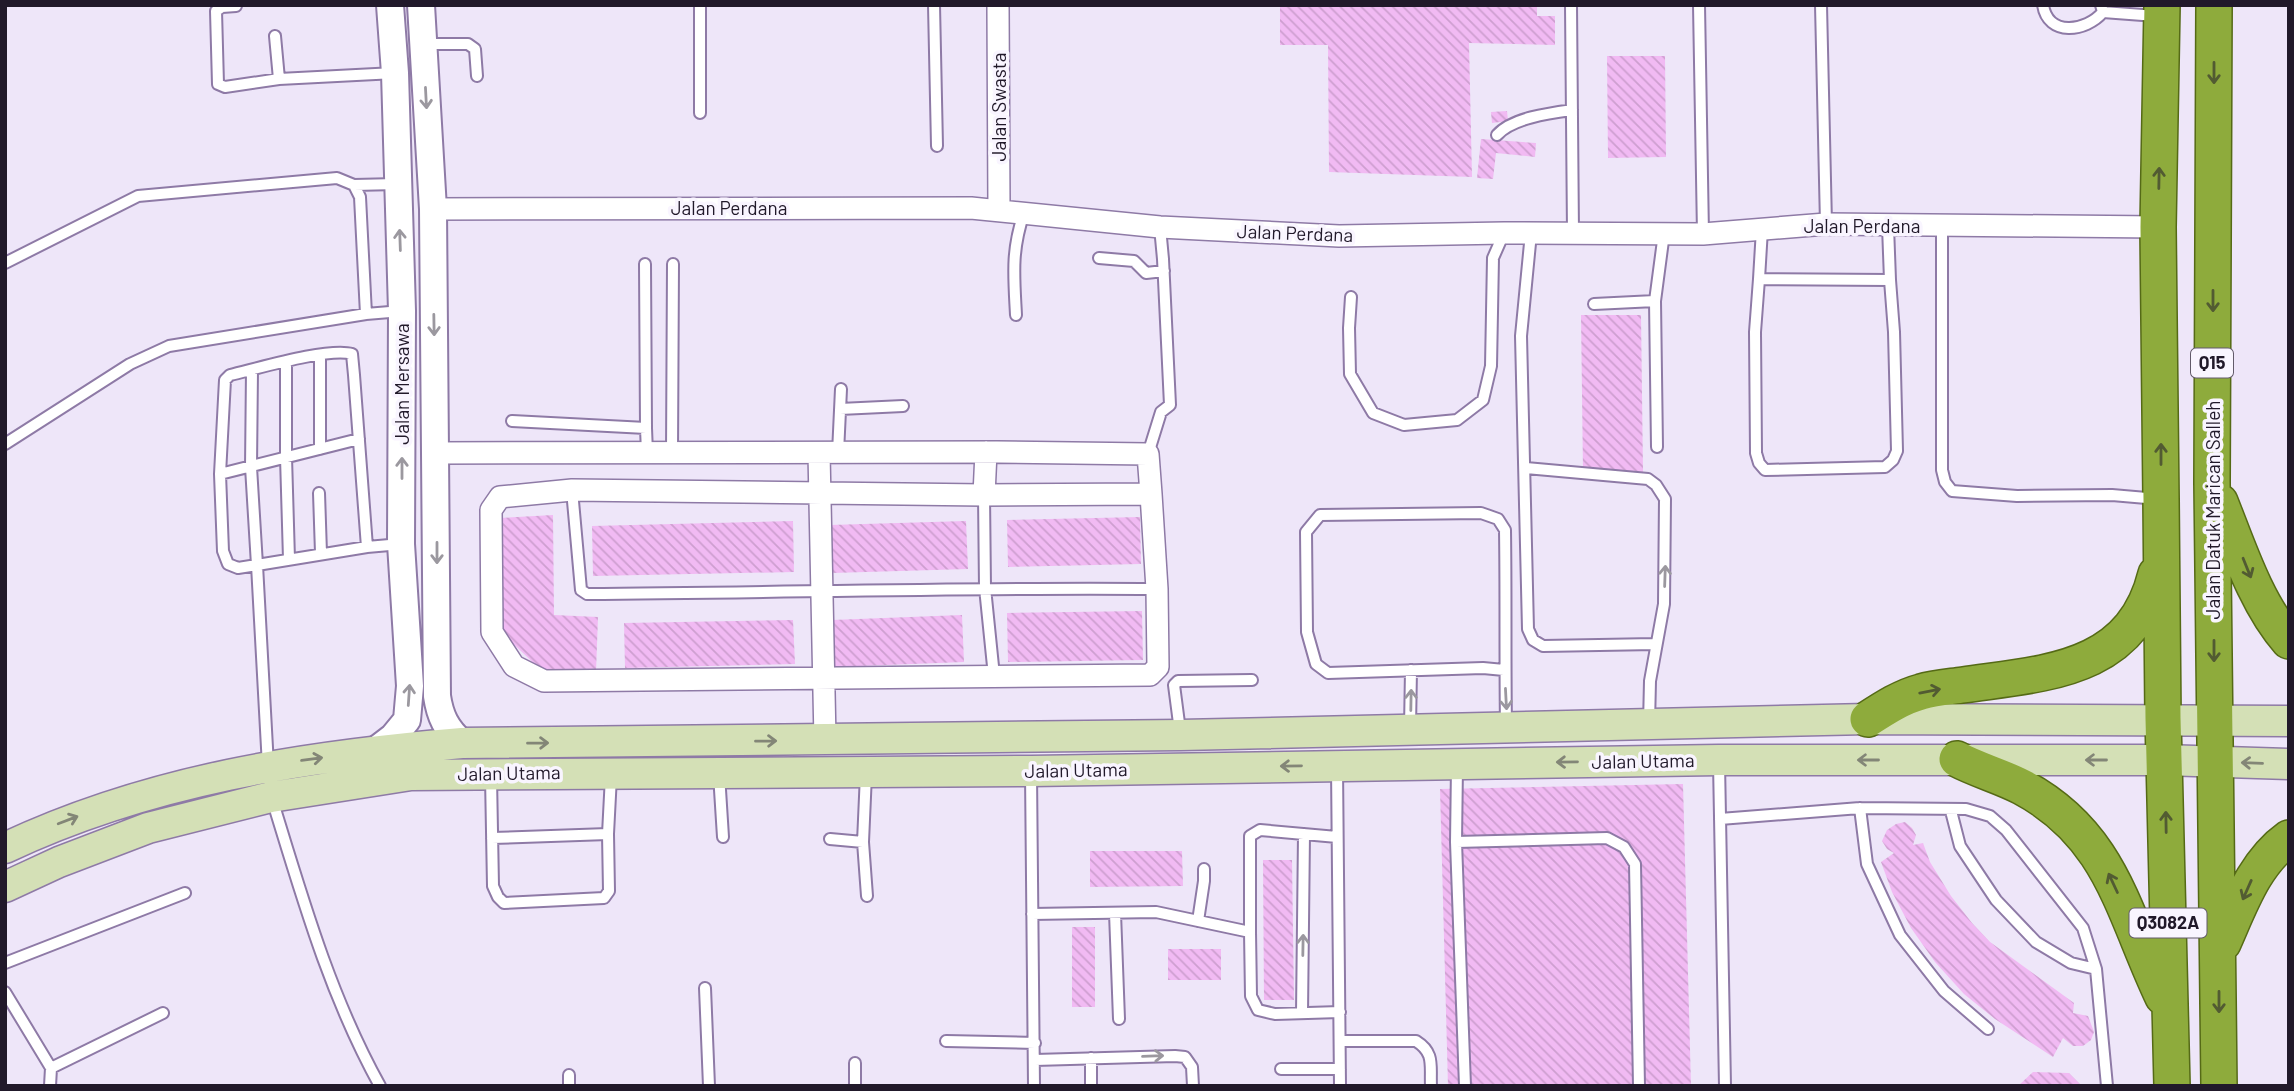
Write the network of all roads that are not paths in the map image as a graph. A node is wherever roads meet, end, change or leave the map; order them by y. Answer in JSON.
{"nodes":[{"id":1,"x":390,"y":5,"type":"edge"},
{"id":2,"x":421,"y":5,"type":"edge"},
{"id":3,"x":700,"y":5,"type":"edge"},
{"id":4,"x":934,"y":5,"type":"edge"},
{"id":5,"x":998,"y":5,"type":"edge"},
{"id":6,"x":1571,"y":5,"type":"edge"},
{"id":7,"x":1699,"y":5,"type":"edge"},
{"id":8,"x":1821,"y":5,"type":"edge"},
{"id":9,"x":2043,"y":5,"type":"edge"},
{"id":10,"x":2214,"y":5,"type":"edge"},
{"id":11,"x":236,"y":6,"type":"edge"},
{"id":12,"x":2102,"y":9,"type":"edge"},
{"id":13,"x":2162,"y":11,"type":"edge"},
{"id":14,"x":275,"y":36,"type":"dead end"},
{"id":15,"x":423,"y":44,"type":"junction"},
{"id":16,"x":395,"y":73,"type":"junction"},
{"id":17,"x":477,"y":76,"type":"dead end"},
{"id":18,"x":279,"y":79,"type":"junction"},
{"id":19,"x":1572,"y":110,"type":"junction"},
{"id":20,"x":700,"y":113,"type":"dead end"},
{"id":21,"x":1497,"y":135,"type":"dead end"},
{"id":22,"x":937,"y":146,"type":"dead end"},
{"id":23,"x":398,"y":184,"type":"junction"},
{"id":24,"x":354,"y":185,"type":"junction"},
{"id":25,"x":433,"y":209,"type":"junction"},
{"id":26,"x":999,"y":210,"type":"junction"},
{"id":27,"x":1024,"y":213,"type":"junction"},
{"id":28,"x":1826,"y":224,"type":"junction"},
{"id":29,"x":1888,"y":226,"type":"junction"},
{"id":30,"x":1942,"y":226,"type":"junction"},
{"id":31,"x":1160,"y":227,"type":"junction"},
{"id":32,"x":2158,"y":227,"type":"junction"},
{"id":33,"x":1762,"y":229,"type":"junction"},
{"id":34,"x":1504,"y":233,"type":"junction"},
{"id":35,"x":1531,"y":233,"type":"junction"},
{"id":36,"x":1573,"y":233,"type":"junction"},
{"id":37,"x":1664,"y":233,"type":"junction"},
{"id":38,"x":1703,"y":234,"type":"junction"},
{"id":39,"x":1099,"y":258,"type":"dead end"},
{"id":40,"x":5,"y":262,"type":"edge"},
{"id":41,"x":645,"y":264,"type":"dead end"},
{"id":42,"x":673,"y":264,"type":"dead end"},
{"id":43,"x":1164,"y":271,"type":"junction"},
{"id":44,"x":1759,"y":279,"type":"junction"},
{"id":45,"x":1890,"y":280,"type":"junction"},
{"id":46,"x":1351,"y":298,"type":"dead end"},
{"id":47,"x":1655,"y":301,"type":"junction"},
{"id":48,"x":1594,"y":304,"type":"dead end"},
{"id":49,"x":402,"y":311,"type":"junction"},
{"id":50,"x":366,"y":314,"type":"junction"},
{"id":51,"x":1016,"y":315,"type":"dead end"},
{"id":52,"x":320,"y":356,"type":"junction"},
{"id":53,"x":286,"y":362,"type":"junction"},
{"id":54,"x":251,"y":370,"type":"junction"},
{"id":55,"x":841,"y":389,"type":"dead end"},
{"id":56,"x":903,"y":406,"type":"dead end"},
{"id":57,"x":840,"y":409,"type":"junction"},
{"id":58,"x":512,"y":421,"type":"dead end"},
{"id":59,"x":646,"y":428,"type":"junction"},
{"id":60,"x":359,"y":439,"type":"junction"},
{"id":61,"x":5,"y":444,"type":"edge"},
{"id":62,"x":1657,"y":447,"type":"dead end"},
{"id":63,"x":320,"y":449,"type":"junction"},
{"id":64,"x":672,"y":452,"type":"junction"},
{"id":65,"x":986,"y":452,"type":"junction"},
{"id":66,"x":436,"y":453,"type":"junction"},
{"id":67,"x":570,"y":453,"type":"junction"},
{"id":68,"x":647,"y":453,"type":"junction"},
{"id":69,"x":829,"y":453,"type":"junction"},
{"id":70,"x":1148,"y":454,"type":"junction"},
{"id":71,"x":286,"y":457,"type":"junction"},
{"id":72,"x":251,"y":467,"type":"junction"},
{"id":73,"x":1526,"y":468,"type":"junction"},
{"id":74,"x":220,"y":474,"type":"junction"},
{"id":75,"x":2212,"y":482,"type":"junction"},
{"id":76,"x":572,"y":490,"type":"junction"},
{"id":77,"x":319,"y":493,"type":"dead end"},
{"id":78,"x":822,"y":493,"type":"junction"},
{"id":79,"x":1152,"y":494,"type":"junction"},
{"id":80,"x":984,"y":495,"type":"junction"},
{"id":81,"x":2161,"y":499,"type":"junction"},
{"id":82,"x":401,"y":544,"type":"junction"},
{"id":83,"x":366,"y":547,"type":"junction"},
{"id":84,"x":2163,"y":547,"type":"junction"},
{"id":85,"x":321,"y":553,"type":"junction"},
{"id":86,"x":289,"y":559,"type":"junction"},
{"id":87,"x":257,"y":565,"type":"junction"},
{"id":88,"x":985,"y":587,"type":"junction"},
{"id":89,"x":1157,"y":589,"type":"junction"},
{"id":90,"x":821,"y":592,"type":"junction"},
{"id":91,"x":2289,"y":641,"type":"edge"},
{"id":92,"x":1655,"y":643,"type":"junction"},
{"id":93,"x":1411,"y":670,"type":"junction"},
{"id":94,"x":1504,"y":670,"type":"junction"},
{"id":95,"x":994,"y":676,"type":"junction"},
{"id":96,"x":823,"y":677,"type":"junction"},
{"id":97,"x":1252,"y":680,"type":"dead end"},
{"id":98,"x":2163,"y":718,"type":"junction"},
{"id":99,"x":1868,"y":719,"type":"junction"},
{"id":100,"x":2214,"y":720,"type":"junction"},
{"id":101,"x":2289,"y":720,"type":"edge"},
{"id":102,"x":1649,"y":724,"type":"junction"},
{"id":103,"x":1506,"y":728,"type":"junction"},
{"id":104,"x":1410,"y":730,"type":"junction"},
{"id":105,"x":1181,"y":735,"type":"junction"},
{"id":106,"x":825,"y":740,"type":"junction"},
{"id":107,"x":462,"y":743,"type":"junction"},
{"id":108,"x":376,"y":750,"type":"junction"},
{"id":109,"x":1958,"y":759,"type":"junction"},
{"id":110,"x":1719,"y":760,"type":"junction"},
{"id":111,"x":2164,"y":760,"type":"junction"},
{"id":112,"x":2214,"y":762,"type":"junction"},
{"id":113,"x":1457,"y":763,"type":"junction"},
{"id":114,"x":2289,"y":764,"type":"edge"},
{"id":115,"x":1337,"y":765,"type":"junction"},
{"id":116,"x":268,"y":766,"type":"junction"},
{"id":117,"x":1031,"y":771,"type":"junction"},
{"id":118,"x":719,"y":772,"type":"junction"},
{"id":119,"x":866,"y":772,"type":"junction"},
{"id":120,"x":491,"y":773,"type":"junction"},
{"id":121,"x":611,"y":773,"type":"junction"},
{"id":122,"x":271,"y":797,"type":"junction"},
{"id":123,"x":1860,"y":808,"type":"junction"},
{"id":124,"x":1951,"y":811,"type":"junction"},
{"id":125,"x":1720,"y":819,"type":"junction"},
{"id":126,"x":608,"y":834,"type":"junction"},
{"id":127,"x":1304,"y":834,"type":"junction"},
{"id":128,"x":723,"y":837,"type":"dead end"},
{"id":129,"x":1336,"y":837,"type":"junction"},
{"id":130,"x":492,"y":838,"type":"junction"},
{"id":131,"x":2289,"y":838,"type":"edge"},
{"id":132,"x":830,"y":839,"type":"dead end"},
{"id":133,"x":863,"y":842,"type":"junction"},
{"id":134,"x":1456,"y":842,"type":"junction"},
{"id":135,"x":5,"y":848,"type":"edge"},
{"id":136,"x":1204,"y":869,"type":"dead end"},
{"id":137,"x":5,"y":887,"type":"edge"},
{"id":138,"x":185,"y":893,"type":"dead end"},
{"id":139,"x":867,"y":896,"type":"dead end"},
{"id":140,"x":1032,"y":914,"type":"junction"},
{"id":141,"x":1115,"y":914,"type":"junction"},
{"id":142,"x":1198,"y":921,"type":"junction"},
{"id":143,"x":1250,"y":932,"type":"junction"},
{"id":144,"x":2219,"y":953,"type":"junction"},
{"id":145,"x":5,"y":963,"type":"edge"},
{"id":146,"x":2096,"y":969,"type":"junction"},
{"id":147,"x":705,"y":988,"type":"dead end"},
{"id":148,"x":5,"y":992,"type":"edge"},
{"id":149,"x":1340,"y":1012,"type":"junction"},
{"id":150,"x":163,"y":1013,"type":"dead end"},
{"id":151,"x":1302,"y":1013,"type":"junction"},
{"id":152,"x":2170,"y":1013,"type":"junction"},
{"id":153,"x":1119,"y":1019,"type":"dead end"},
{"id":154,"x":1988,"y":1030,"type":"dead end"},
{"id":155,"x":946,"y":1041,"type":"dead end"},
{"id":156,"x":1340,"y":1041,"type":"junction"},
{"id":157,"x":1035,"y":1043,"type":"junction"},
{"id":158,"x":1091,"y":1058,"type":"junction"},
{"id":159,"x":1035,"y":1060,"type":"junction"},
{"id":160,"x":855,"y":1063,"type":"dead end"},
{"id":161,"x":51,"y":1068,"type":"junction"},
{"id":162,"x":1281,"y":1069,"type":"dead end"},
{"id":163,"x":1340,"y":1069,"type":"junction"},
{"id":164,"x":50,"y":1086,"type":"edge"},
{"id":165,"x":380,"y":1086,"type":"edge"},
{"id":166,"x":709,"y":1086,"type":"edge"},
{"id":167,"x":855,"y":1086,"type":"edge"},
{"id":168,"x":1034,"y":1086,"type":"edge"},
{"id":169,"x":1091,"y":1086,"type":"edge"},
{"id":170,"x":1193,"y":1086,"type":"edge"},
{"id":171,"x":1340,"y":1086,"type":"edge"},
{"id":172,"x":1431,"y":1086,"type":"edge"},
{"id":173,"x":1465,"y":1086,"type":"edge"},
{"id":174,"x":1639,"y":1086,"type":"edge"},
{"id":175,"x":1725,"y":1086,"type":"edge"},
{"id":176,"x":2107,"y":1086,"type":"edge"},
{"id":177,"x":2172,"y":1086,"type":"edge"},
{"id":178,"x":2219,"y":1086,"type":"edge"}],
"edges":[{"from":1,"to":16,"type":"street","name":"Jalan Mersawa"},
{"from":2,"to":15,"type":"street","name":"Jalan Mersawa"},
{"from":3,"to":20,"type":"lane"},
{"from":4,"to":22,"type":"lane"},
{"from":5,"to":26,"type":"street","name":"Jalan Swasta"},
{"from":6,"to":19,"type":"lane"},
{"from":7,"to":38,"type":"lane"},
{"from":8,"to":28,"type":"lane"},
{"from":9,"to":12,"type":"lane"},
{"from":10,"to":75,"type":"highway","name":"Jalan Datuk Marican Salleh","number":"Q15","one_way":true},
{"from":11,"to":18,"type":"lane"},
{"from":12,"to":13,"type":"lane"},
{"from":32,"to":13,"type":"highway","one_way":true},
{"from":14,"to":18,"type":"lane"},
{"from":15,"to":17,"type":"lane"},
{"from":15,"to":25,"type":"street","name":"Jalan Mersawa","one_way":true},
{"from":16,"to":18,"type":"lane"},
{"from":16,"to":23,"type":"street","name":"Jalan Mersawa"},
{"from":19,"to":21,"type":"lane"},
{"from":19,"to":36,"type":"lane"},
{"from":23,"to":24,"type":"lane"},
{"from":49,"to":23,"type":"street","name":"Jalan Mersawa","one_way":true},
{"from":24,"to":40,"type":"lane"},
{"from":24,"to":50,"type":"lane"},
{"from":25,"to":26,"type":"street","name":"Jalan Perdana"},
{"from":25,"to":66,"type":"street","name":"Jalan Mersawa","one_way":true},
{"from":26,"to":27,"type":"street","name":"Jalan Perdana"},
{"from":27,"to":31,"type":"street","name":"Jalan Perdana"},
{"from":27,"to":51,"type":"lane"},
{"from":28,"to":29,"type":"street","name":"Jalan Perdana"},
{"from":28,"to":33,"type":"street","name":"Jalan Perdana"},
{"from":29,"to":30,"type":"street","name":"Jalan Perdana"},
{"from":29,"to":45,"type":"lane"},
{"from":30,"to":32,"type":"street","name":"Jalan Perdana"},
{"from":30,"to":81,"type":"lane"},
{"from":31,"to":34,"type":"street","name":"Jalan Perdana"},
{"from":31,"to":43,"type":"lane"},
{"from":81,"to":32,"type":"highway","one_way":true},
{"from":33,"to":38,"type":"street","name":"Jalan Perdana"},
{"from":33,"to":44,"type":"lane"},
{"from":34,"to":35,"type":"street","name":"Jalan Perdana"},
{"from":34,"to":46,"type":"lane"},
{"from":35,"to":36,"type":"street","name":"Jalan Perdana"},
{"from":35,"to":73,"type":"lane"},
{"from":36,"to":37,"type":"street","name":"Jalan Perdana"},
{"from":37,"to":38,"type":"street","name":"Jalan Perdana"},
{"from":37,"to":47,"type":"lane"},
{"from":39,"to":43,"type":"lane"},
{"from":41,"to":59,"type":"lane"},
{"from":42,"to":64,"type":"lane"},
{"from":43,"to":70,"type":"lane"},
{"from":44,"to":45,"type":"lane"},
{"from":44,"to":45,"type":"lane"},
{"from":47,"to":48,"type":"lane"},
{"from":47,"to":62,"type":"lane"},
{"from":49,"to":50,"type":"lane"},
{"from":82,"to":49,"type":"street","name":"Jalan Mersawa","one_way":true},
{"from":50,"to":61,"type":"lane"},
{"from":52,"to":53,"type":"lane"},
{"from":52,"to":60,"type":"lane"},
{"from":52,"to":63,"type":"lane"},
{"from":53,"to":54,"type":"lane"},
{"from":53,"to":71,"type":"lane"},
{"from":54,"to":72,"type":"lane"},
{"from":54,"to":74,"type":"lane"},
{"from":55,"to":57,"type":"lane"},
{"from":56,"to":57,"type":"lane"},
{"from":57,"to":69,"type":"lane"},
{"from":58,"to":59,"type":"lane"},
{"from":59,"to":68,"type":"lane"},
{"from":60,"to":63,"type":"lane"},
{"from":60,"to":83,"type":"lane"},
{"from":63,"to":71,"type":"lane"},
{"from":64,"to":68,"type":"street"},
{"from":64,"to":69,"type":"street"},
{"from":65,"to":69,"type":"street"},
{"from":65,"to":70,"type":"street"},
{"from":65,"to":80,"type":"street"},
{"from":66,"to":67,"type":"street"},
{"from":66,"to":107,"type":"street","name":"Jalan Mersawa","one_way":true},
{"from":67,"to":68,"type":"street"},
{"from":67,"to":76,"type":"street"},
{"from":69,"to":78,"type":"street"},
{"from":70,"to":79,"type":"street"},
{"from":71,"to":72,"type":"lane"},
{"from":71,"to":86,"type":"lane"},
{"from":72,"to":74,"type":"lane"},
{"from":72,"to":87,"type":"lane"},
{"from":92,"to":73,"type":"lane","one_way":true},
{"from":73,"to":92,"type":"lane"},
{"from":74,"to":87,"type":"lane"},
{"from":75,"to":91,"type":"highway","one_way":true},
{"from":75,"to":100,"type":"highway","name":"Jalan Datuk Marican Salleh","number":"Q15","one_way":true},
{"from":76,"to":78,"type":"street"},
{"from":76,"to":90,"type":"lane"},
{"from":76,"to":96,"type":"street"},
{"from":77,"to":85,"type":"lane"},
{"from":78,"to":80,"type":"street"},
{"from":78,"to":90,"type":"street"},
{"from":79,"to":80,"type":"street"},
{"from":79,"to":89,"type":"street"},
{"from":80,"to":88,"type":"lane"},
{"from":81,"to":84,"type":"highway"},
{"from":82,"to":83,"type":"lane"},
{"from":108,"to":82,"type":"street","name":"Jalan Mersawa","one_way":true},
{"from":83,"to":85,"type":"lane"},
{"from":84,"to":98,"type":"highway"},
{"from":99,"to":84,"type":"highway","one_way":true},
{"from":85,"to":86,"type":"lane"},
{"from":86,"to":87,"type":"lane"},
{"from":87,"to":116,"type":"lane"},
{"from":88,"to":89,"type":"lane"},
{"from":88,"to":90,"type":"lane"},
{"from":88,"to":95,"type":"lane"},
{"from":89,"to":95,"type":"street"},
{"from":90,"to":96,"type":"street"},
{"from":92,"to":102,"type":"lane"},
{"from":93,"to":94,"type":"lane"},
{"from":93,"to":94,"type":"lane"},
{"from":104,"to":93,"type":"lane","one_way":true},
{"from":94,"to":103,"type":"lane","one_way":true},
{"from":95,"to":96,"type":"street"},
{"from":96,"to":106,"type":"street"},
{"from":97,"to":105,"type":"lane"},
{"from":98,"to":99,"type":"main road","name":"Jalan Utama"},
{"from":98,"to":100,"type":"main road","name":"Jalan Utama"},
{"from":98,"to":111,"type":"highway"},
{"from":99,"to":102,"type":"main road","name":"Jalan Utama"},
{"from":100,"to":101,"type":"main road","name":"Jalan Utama"},
{"from":100,"to":112,"type":"highway","name":"Jalan Datuk Marican Salleh","number":"Q15"},
{"from":102,"to":103,"type":"main road","name":"Jalan Utama"},
{"from":103,"to":104,"type":"main road","name":"Jalan Utama"},
{"from":104,"to":105,"type":"main road","name":"Jalan Utama"},
{"from":105,"to":106,"type":"main road","name":"Jalan Utama"},
{"from":107,"to":106,"type":"main road","name":"Jalan Utama","one_way":true},
{"from":107,"to":108,"type":"main road","name":"Jalan Utama"},
{"from":116,"to":108,"type":"main road","name":"Jalan Utama","one_way":true},
{"from":109,"to":110,"type":"main road","name":"Jalan Utama","one_way":true},
{"from":111,"to":109,"type":"main road","name":"Jalan Utama","one_way":true},
{"from":152,"to":109,"type":"highway","one_way":true},
{"from":110,"to":113,"type":"main road","name":"Jalan Utama","one_way":true},
{"from":110,"to":125,"type":"lane"},
{"from":111,"to":112,"type":"main road","name":"Jalan Utama"},
{"from":152,"to":111,"type":"highway","number":"Q3082A","one_way":true},
{"from":114,"to":112,"type":"main road","name":"Jalan Utama","one_way":true},
{"from":112,"to":144,"type":"highway","name":"Jalan Datuk Marican Salleh"},
{"from":113,"to":115,"type":"main road","name":"Jalan Utama"},
{"from":113,"to":134,"type":"lane"},
{"from":115,"to":117,"type":"main road","name":"Jalan Utama","one_way":true},
{"from":115,"to":129,"type":"lane"},
{"from":135,"to":116,"type":"main road","name":"Jalan Utama","one_way":true},
{"from":117,"to":119,"type":"main road","name":"Jalan Utama"},
{"from":117,"to":140,"type":"lane"},
{"from":118,"to":119,"type":"main road","name":"Jalan Utama"},
{"from":118,"to":121,"type":"main road","name":"Jalan Utama"},
{"from":118,"to":128,"type":"lane"},
{"from":119,"to":133,"type":"lane"},
{"from":120,"to":121,"type":"main road","name":"Jalan Utama"},
{"from":120,"to":122,"type":"main road","name":"Jalan Utama"},
{"from":120,"to":130,"type":"lane"},
{"from":121,"to":126,"type":"lane"},
{"from":122,"to":137,"type":"main road","name":"Jalan Utama"},
{"from":122,"to":165,"type":"lane"},
{"from":123,"to":124,"type":"lane"},
{"from":123,"to":125,"type":"lane"},
{"from":123,"to":154,"type":"lane"},
{"from":124,"to":146,"type":"lane"},
{"from":124,"to":146,"type":"lane"},
{"from":125,"to":175,"type":"lane"},
{"from":126,"to":130,"type":"lane"},
{"from":126,"to":130,"type":"lane"},
{"from":127,"to":129,"type":"lane"},
{"from":127,"to":143,"type":"lane"},
{"from":151,"to":127,"type":"lane","one_way":true},
{"from":129,"to":149,"type":"lane"},
{"from":131,"to":144,"type":"highway","one_way":true},
{"from":132,"to":133,"type":"lane"},
{"from":133,"to":139,"type":"lane"},
{"from":134,"to":173,"type":"lane"},
{"from":134,"to":174,"type":"lane"},
{"from":136,"to":142,"type":"lane"},
{"from":138,"to":145,"type":"lane"},
{"from":140,"to":141,"type":"lane"},
{"from":140,"to":157,"type":"lane"},
{"from":141,"to":142,"type":"lane"},
{"from":141,"to":153,"type":"lane"},
{"from":142,"to":143,"type":"lane"},
{"from":143,"to":151,"type":"lane"},
{"from":144,"to":178,"type":"highway","name":"Jalan Datuk Marican Salleh","one_way":true},
{"from":146,"to":176,"type":"lane"},
{"from":147,"to":166,"type":"lane"},
{"from":148,"to":161,"type":"lane"},
{"from":149,"to":151,"type":"lane"},
{"from":149,"to":156,"type":"lane"},
{"from":150,"to":161,"type":"lane"},
{"from":152,"to":177,"type":"highway","number":"Q3082A"},
{"from":155,"to":157,"type":"lane"},
{"from":156,"to":163,"type":"lane"},
{"from":156,"to":172,"type":"lane"},
{"from":157,"to":159,"type":"lane"},
{"from":158,"to":159,"type":"lane"},
{"from":158,"to":169,"type":"lane"},
{"from":158,"to":170,"type":"lane","one_way":true},
{"from":159,"to":168,"type":"lane"},
{"from":160,"to":167,"type":"lane"},
{"from":161,"to":164,"type":"lane"},
{"from":162,"to":163,"type":"lane"},
{"from":163,"to":171,"type":"lane"}]}
